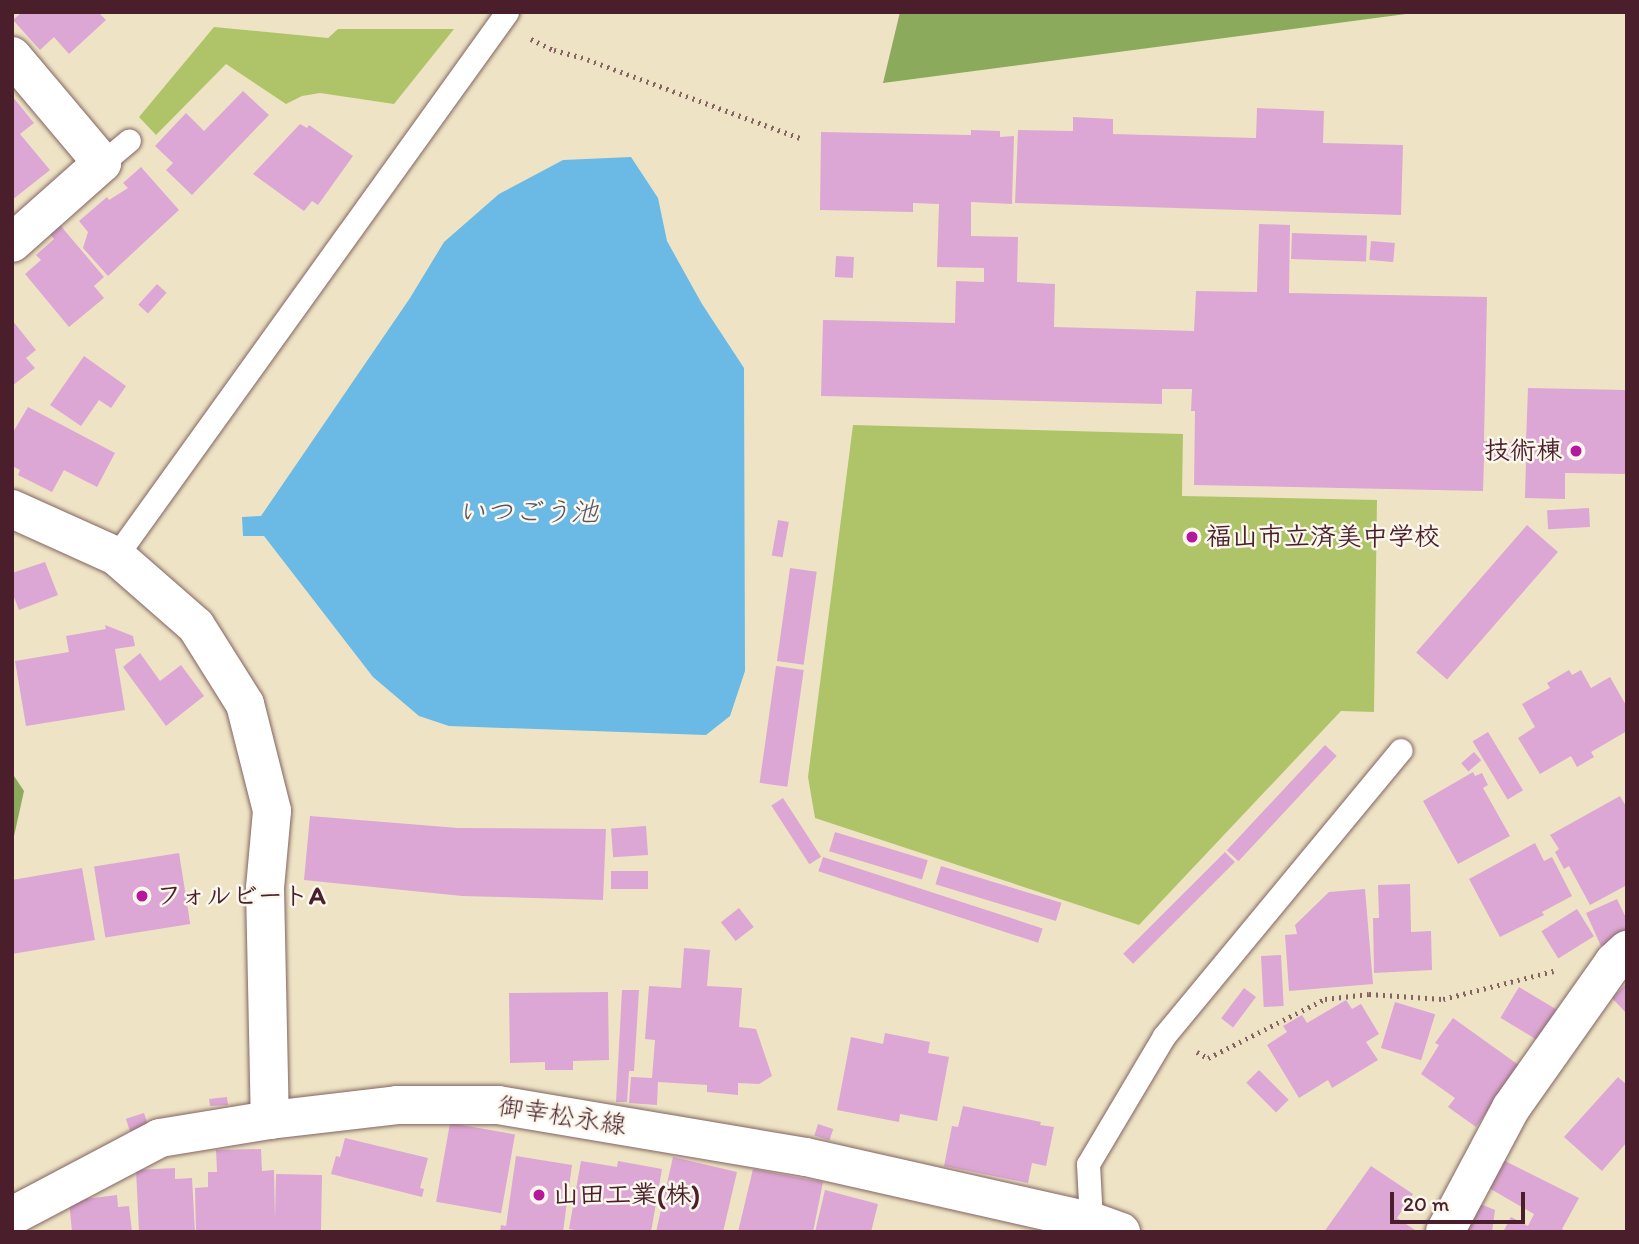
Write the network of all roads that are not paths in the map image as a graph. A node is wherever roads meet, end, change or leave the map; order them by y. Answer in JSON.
{"nodes":[{"id":1,"x":503,"y":18,"type":"edge"},
{"id":2,"x":12,"y":56,"type":"edge"},
{"id":3,"x":12,"y":243,"type":"edge"},
{"id":4,"x":12,"y":509,"type":"edge"},
{"id":5,"x":116,"y":556,"type":"junction"},
{"id":6,"x":1401,"y":750,"type":"dead end"},
{"id":7,"x":1620,"y":956,"type":"edge"},
{"id":8,"x":270,"y":1120,"type":"junction"},
{"id":9,"x":12,"y":1216,"type":"edge"},
{"id":10,"x":1101,"y":1228,"type":"edge"},
{"id":11,"x":1445,"y":1232,"type":"edge"}],
"edges":[{"from":1,"to":5,"type":"lane"},
{"from":2,"to":3,"type":"street"},
{"from":4,"to":5,"type":"street"},
{"from":5,"to":8,"type":"street"},
{"from":6,"to":10,"type":"lane"},
{"from":7,"to":11,"type":"street"},
{"from":8,"to":9,"type":"street","name":"御幸松永線"},
{"from":8,"to":10,"type":"street","name":"御幸松永線"}]}
